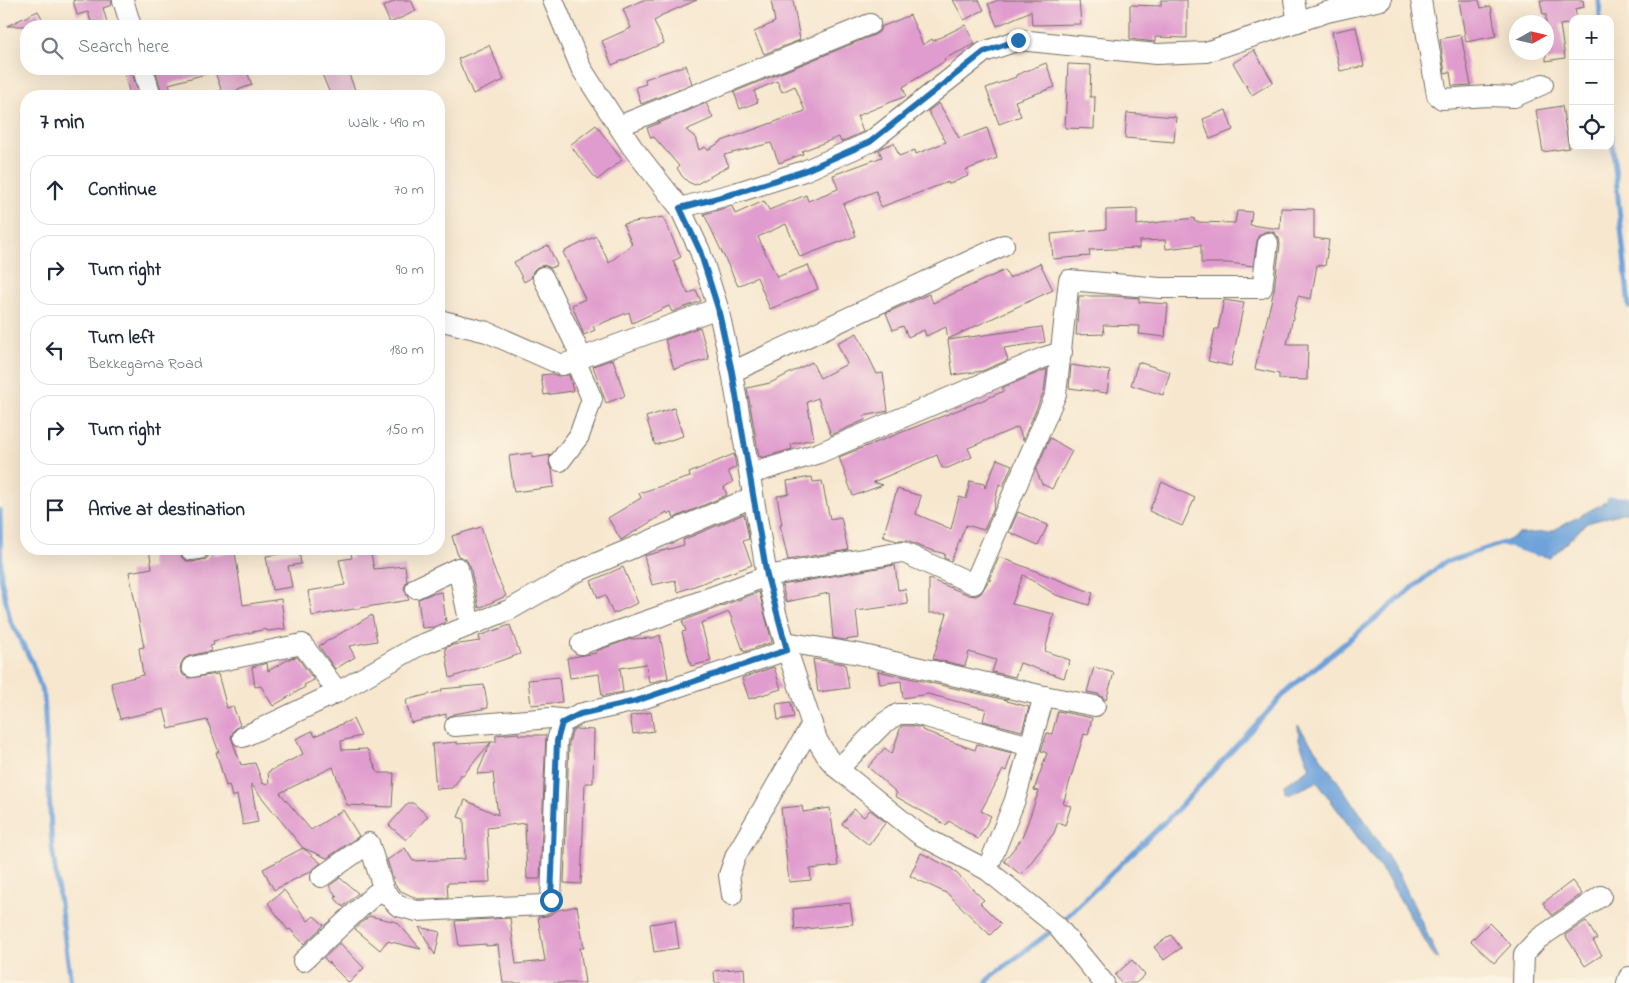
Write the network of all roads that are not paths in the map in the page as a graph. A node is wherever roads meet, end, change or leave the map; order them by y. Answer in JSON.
{"nodes":[{"id":1,"x":123,"y":0,"type":"edge"},
{"id":2,"x":552,"y":0,"type":"edge"},
{"id":3,"x":1294,"y":0,"type":"edge"},
{"id":4,"x":1381,"y":0,"type":"edge"},
{"id":5,"x":1421,"y":0,"type":"edge"},
{"id":6,"x":129,"y":20,"type":"edge"},
{"id":7,"x":1298,"y":22,"type":"junction"},
{"id":8,"x":870,"y":24,"type":"dead end"},
{"id":9,"x":145,"y":75,"type":"edge"},
{"id":10,"x":1543,"y":84,"type":"dead end"},
{"id":11,"x":149,"y":90,"type":"edge"},
{"id":12,"x":618,"y":126,"type":"junction"},
{"id":13,"x":680,"y":208,"type":"junction"},
{"id":14,"x":1268,"y":243,"type":"dead end"},
{"id":15,"x":1004,"y":245,"type":"dead end"},
{"id":16,"x":543,"y":277,"type":"dead end"},
{"id":17,"x":718,"y":308,"type":"junction"},
{"id":18,"x":445,"y":322,"type":"edge"},
{"id":19,"x":1062,"y":352,"type":"junction"},
{"id":20,"x":579,"y":359,"type":"junction"},
{"id":21,"x":732,"y":372,"type":"junction"},
{"id":22,"x":560,"y":461,"type":"dead end"},
{"id":23,"x":750,"y":474,"type":"junction"},
{"id":24,"x":754,"y":497,"type":"junction"},
{"id":25,"x":767,"y":576,"type":"junction"},
{"id":26,"x":416,"y":588,"type":"dead end"},
{"id":27,"x":470,"y":625,"type":"junction"},
{"id":28,"x":581,"y":644,"type":"dead end"},
{"id":29,"x":786,"y":646,"type":"junction"},
{"id":30,"x":192,"y":667,"type":"dead end"},
{"id":31,"x":338,"y":692,"type":"junction"},
{"id":32,"x":1044,"y":696,"type":"junction"},
{"id":33,"x":1095,"y":706,"type":"dead end"},
{"id":34,"x":568,"y":720,"type":"junction"},
{"id":35,"x":812,"y":724,"type":"junction"},
{"id":36,"x":455,"y":726,"type":"dead end"},
{"id":37,"x":243,"y":737,"type":"dead end"},
{"id":38,"x":1030,"y":746,"type":"junction"},
{"id":39,"x":838,"y":769,"type":"junction"},
{"id":40,"x":987,"y":870,"type":"junction"},
{"id":41,"x":320,"y":877,"type":"dead end"},
{"id":42,"x":384,"y":891,"type":"junction"},
{"id":43,"x":732,"y":895,"type":"dead end"},
{"id":44,"x":1602,"y":896,"type":"dead end"},
{"id":45,"x":303,"y":961,"type":"dead end"},
{"id":46,"x":1629,"y":977,"type":"edge"},
{"id":47,"x":1104,"y":983,"type":"edge"},
{"id":48,"x":1523,"y":983,"type":"edge"},
{"id":49,"x":1627,"y":983,"type":"edge"}],
"edges":[{"from":1,"to":6,"type":"street"},
{"from":2,"to":12,"type":"street"},
{"from":3,"to":7,"type":"street"},
{"from":4,"to":7,"type":"street"},
{"from":5,"to":10,"type":"street"},
{"from":7,"to":13,"type":"street"},
{"from":8,"to":12,"type":"street"},
{"from":9,"to":11,"type":"street"},
{"from":12,"to":13,"type":"street"},
{"from":13,"to":17,"type":"street"},
{"from":14,"to":19,"type":"street"},
{"from":15,"to":21,"type":"street"},
{"from":16,"to":20,"type":"street"},
{"from":17,"to":20,"type":"street"},
{"from":17,"to":21,"type":"street"},
{"from":18,"to":20,"type":"street"},
{"from":19,"to":23,"type":"street"},
{"from":19,"to":25,"type":"street"},
{"from":20,"to":22,"type":"street"},
{"from":21,"to":23,"type":"street"},
{"from":23,"to":24,"type":"street"},
{"from":24,"to":25,"type":"street"},
{"from":24,"to":27,"type":"street"},
{"from":25,"to":28,"type":"street"},
{"from":25,"to":29,"type":"street"},
{"from":26,"to":27,"type":"street"},
{"from":27,"to":31,"type":"street"},
{"from":29,"to":32,"type":"street"},
{"from":29,"to":34,"type":"street"},
{"from":29,"to":35,"type":"street"},
{"from":30,"to":31,"type":"street"},
{"from":31,"to":37,"type":"street"},
{"from":32,"to":33,"type":"street"},
{"from":32,"to":38,"type":"street"},
{"from":34,"to":36,"type":"street"},
{"from":34,"to":42,"type":"street"},
{"from":35,"to":39,"type":"street"},
{"from":35,"to":43,"type":"street"},
{"from":38,"to":39,"type":"street"},
{"from":38,"to":40,"type":"street"},
{"from":39,"to":40,"type":"street"},
{"from":40,"to":47,"type":"street"},
{"from":41,"to":42,"type":"street"},
{"from":42,"to":45,"type":"street"},
{"from":44,"to":48,"type":"street"},
{"from":46,"to":49,"type":"street"}]}
